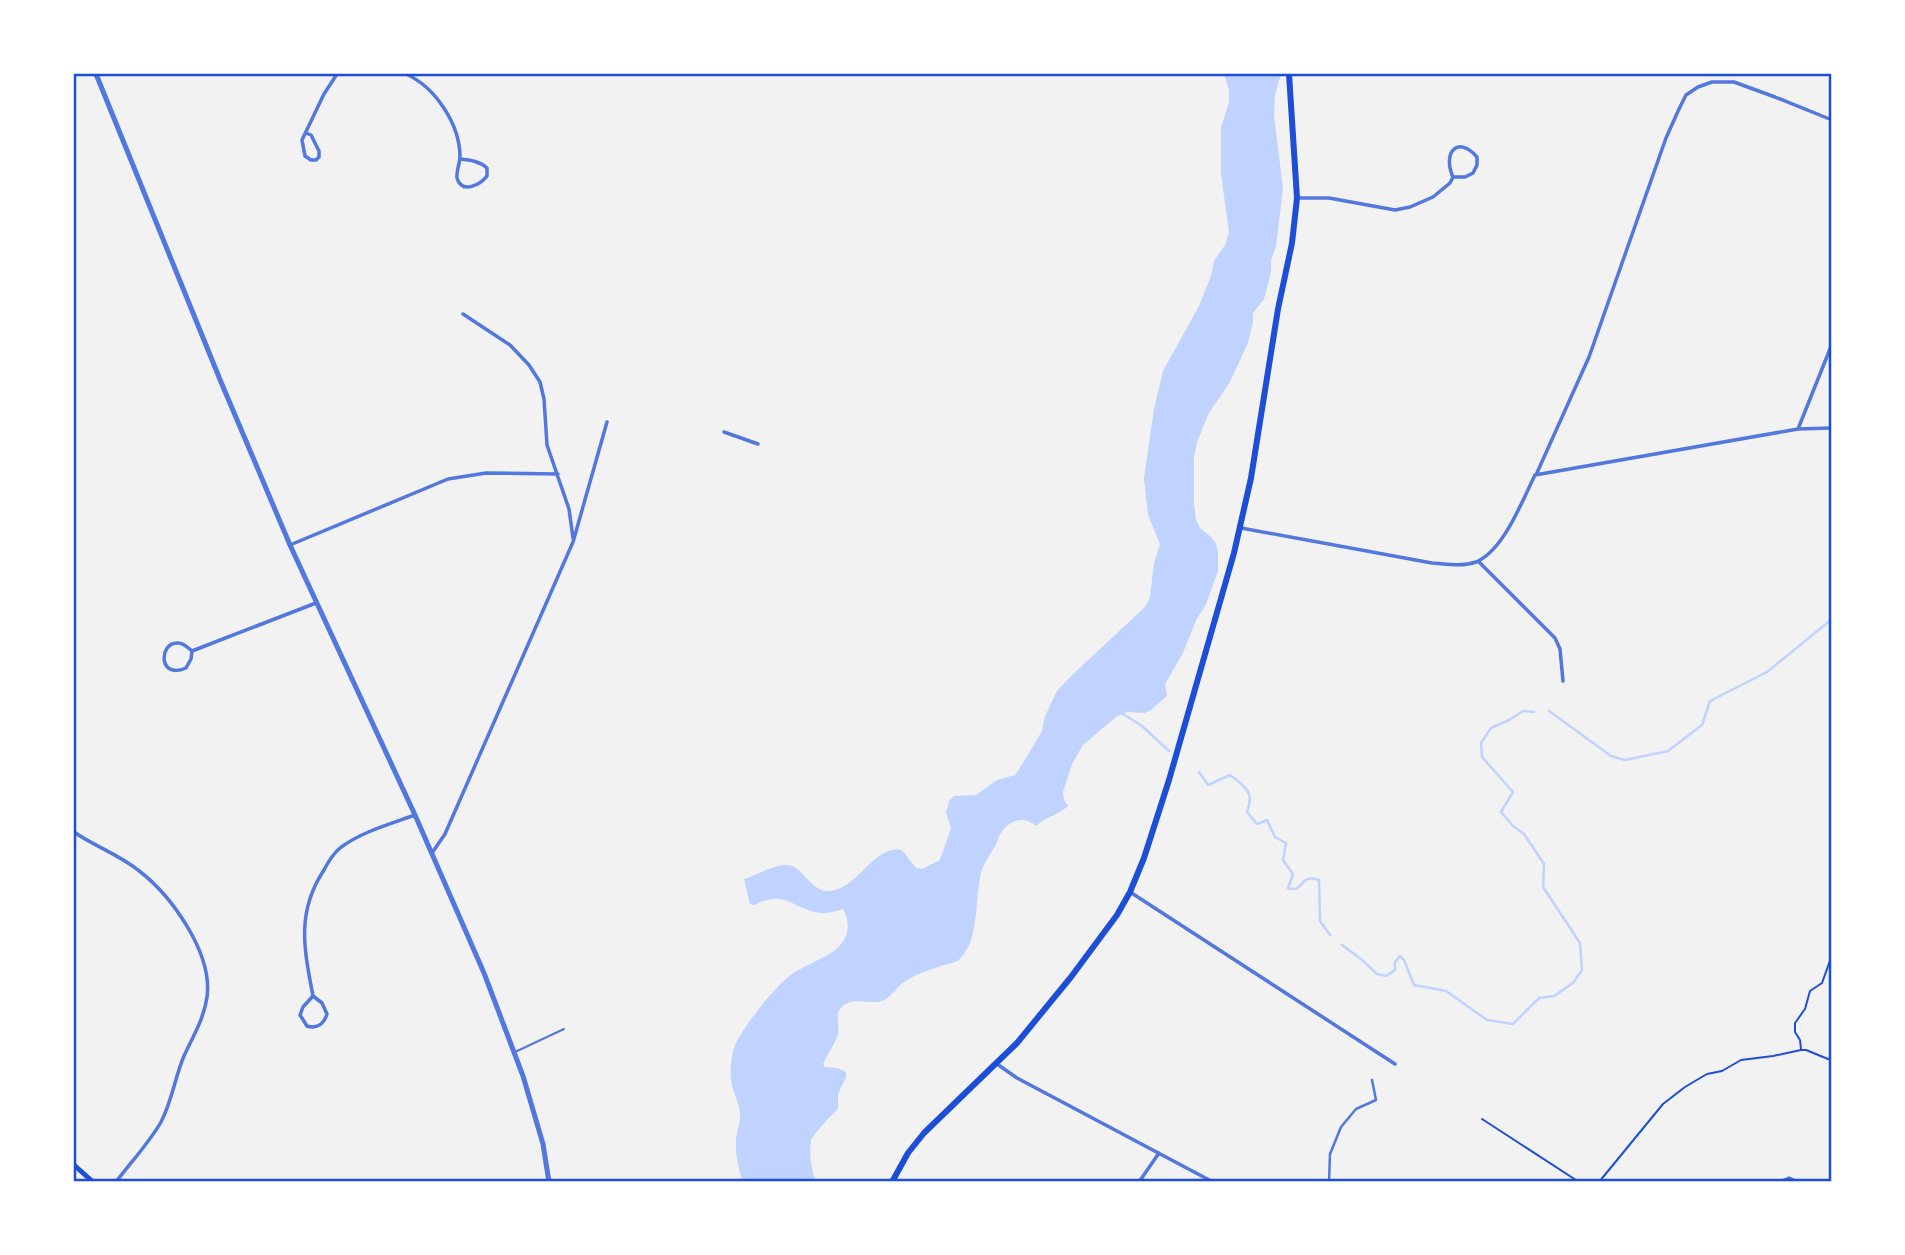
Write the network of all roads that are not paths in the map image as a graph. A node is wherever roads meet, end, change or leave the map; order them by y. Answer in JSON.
{"nodes":[{"id":1,"x":96,"y":74,"type":"edge"},
{"id":2,"x":337,"y":74,"type":"edge"},
{"id":3,"x":406,"y":74,"type":"edge"},
{"id":4,"x":1289,"y":74,"type":"edge"},
{"id":5,"x":1832,"y":120,"type":"edge"},
{"id":6,"x":306,"y":133,"type":"junction"},
{"id":7,"x":460,"y":159,"type":"junction"},
{"id":8,"x":1453,"y":177,"type":"junction"},
{"id":9,"x":1297,"y":198,"type":"junction"},
{"id":10,"x":463,"y":314,"type":"dead end"},
{"id":11,"x":1832,"y":344,"type":"edge"},
{"id":12,"x":607,"y":422,"type":"dead end"},
{"id":13,"x":1832,"y":428,"type":"edge"},
{"id":14,"x":1798,"y":429,"type":"junction"},
{"id":15,"x":724,"y":432,"type":"dead end"},
{"id":16,"x":758,"y":444,"type":"dead end"},
{"id":17,"x":558,"y":474,"type":"junction"},
{"id":18,"x":1535,"y":475,"type":"junction"},
{"id":19,"x":1241,"y":528,"type":"junction"},
{"id":20,"x":573,"y":542,"type":"junction"},
{"id":21,"x":290,"y":545,"type":"junction"},
{"id":22,"x":1478,"y":561,"type":"junction"},
{"id":23,"x":316,"y":603,"type":"junction"},
{"id":24,"x":192,"y":651,"type":"junction"},
{"id":25,"x":1563,"y":681,"type":"dead end"},
{"id":26,"x":415,"y":815,"type":"junction"},
{"id":27,"x":74,"y":832,"type":"edge"},
{"id":28,"x":432,"y":853,"type":"junction"},
{"id":29,"x":1130,"y":892,"type":"junction"},
{"id":30,"x":313,"y":996,"type":"junction"},
{"id":31,"x":564,"y":1029,"type":"dead end"},
{"id":32,"x":515,"y":1052,"type":"junction"},
{"id":33,"x":997,"y":1063,"type":"junction"},
{"id":34,"x":1395,"y":1064,"type":"dead end"},
{"id":35,"x":1371,"y":1080,"type":"dead end"},
{"id":36,"x":1159,"y":1153,"type":"junction"},
{"id":37,"x":74,"y":1165,"type":"edge"},
{"id":38,"x":93,"y":1181,"type":"edge"},
{"id":39,"x":116,"y":1181,"type":"edge"},
{"id":40,"x":549,"y":1181,"type":"edge"},
{"id":41,"x":892,"y":1181,"type":"edge"},
{"id":42,"x":1139,"y":1181,"type":"edge"},
{"id":43,"x":1213,"y":1181,"type":"edge"},
{"id":44,"x":1329,"y":1181,"type":"edge"},
{"id":45,"x":1780,"y":1181,"type":"edge"},
{"id":46,"x":1798,"y":1181,"type":"edge"}],
"edges":[{"from":1,"to":21,"type":"street"},
{"from":2,"to":6,"type":"street"},
{"from":3,"to":7,"type":"street"},
{"from":4,"to":9,"type":"main road"},
{"from":5,"to":18,"type":"street"},
{"from":6,"to":6,"type":"street"},
{"from":7,"to":7,"type":"street"},
{"from":8,"to":8,"type":"street"},
{"from":8,"to":9,"type":"street"},
{"from":9,"to":19,"type":"main road"},
{"from":10,"to":17,"type":"street"},
{"from":11,"to":14,"type":"street"},
{"from":12,"to":20,"type":"street"},
{"from":13,"to":14,"type":"street"},
{"from":14,"to":18,"type":"street"},
{"from":15,"to":16,"type":"street"},
{"from":17,"to":20,"type":"street"},
{"from":17,"to":21,"type":"street"},
{"from":18,"to":22,"type":"street"},
{"from":19,"to":22,"type":"street"},
{"from":19,"to":29,"type":"main road"},
{"from":20,"to":28,"type":"street"},
{"from":21,"to":23,"type":"street"},
{"from":22,"to":25,"type":"street"},
{"from":23,"to":24,"type":"street"},
{"from":23,"to":26,"type":"street"},
{"from":24,"to":24,"type":"street"},
{"from":26,"to":28,"type":"street"},
{"from":26,"to":30,"type":"street"},
{"from":27,"to":39,"type":"street"},
{"from":28,"to":32,"type":"street"},
{"from":29,"to":33,"type":"main road"},
{"from":29,"to":34,"type":"street"},
{"from":30,"to":30,"type":"street"},
{"from":31,"to":32,"type":"lane"},
{"from":32,"to":40,"type":"street"},
{"from":33,"to":36,"type":"street"},
{"from":33,"to":41,"type":"main road"},
{"from":35,"to":44,"type":"street"},
{"from":36,"to":42,"type":"street"},
{"from":36,"to":43,"type":"street"},
{"from":37,"to":38,"type":"main road"},
{"from":45,"to":46,"type":"street"}]}
